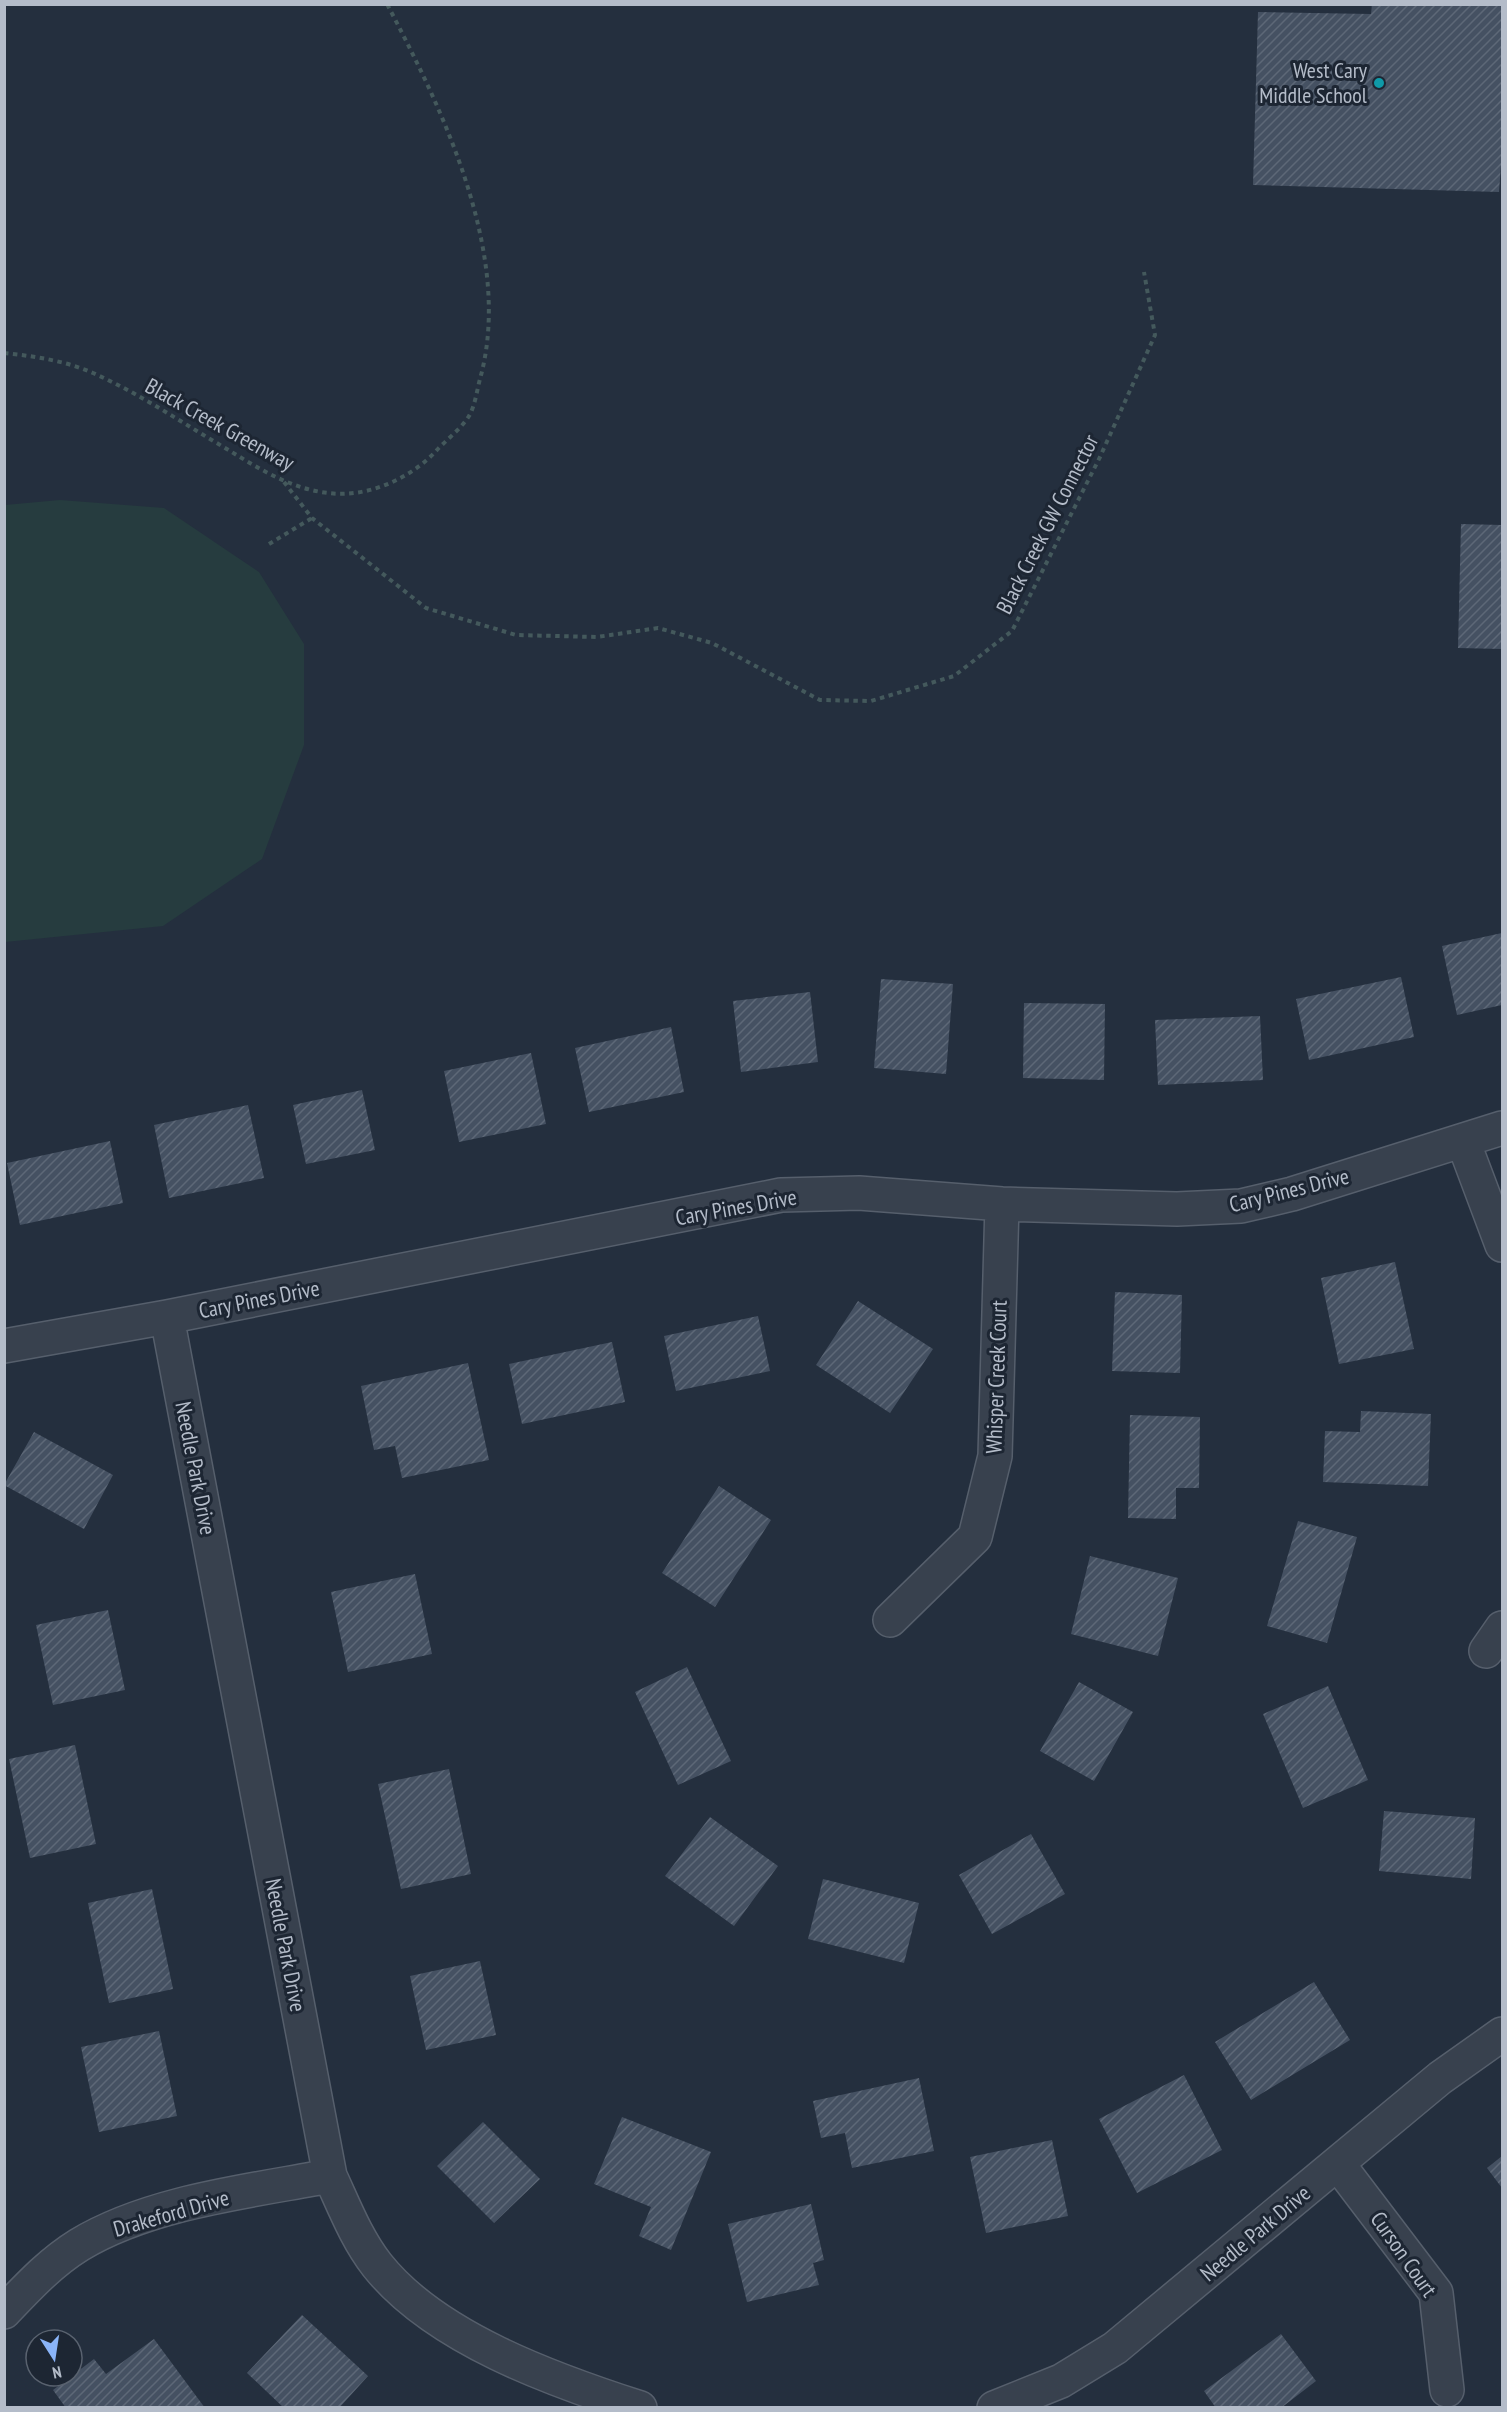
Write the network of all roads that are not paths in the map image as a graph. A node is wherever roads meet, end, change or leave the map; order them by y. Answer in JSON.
{"nodes":[{"id":1,"x":1503,"y":1128,"type":"edge"},
{"id":2,"x":1463,"y":1141,"type":"junction"},
{"id":3,"x":1002,"y":1203,"type":"junction"},
{"id":4,"x":1503,"y":1245,"type":"edge"},
{"id":5,"x":167,"y":1317,"type":"junction"},
{"id":6,"x":4,"y":1346,"type":"edge"},
{"id":7,"x":890,"y":1620,"type":"dead end"},
{"id":8,"x":1503,"y":2034,"type":"edge"},
{"id":9,"x":1338,"y":2164,"type":"junction"},
{"id":10,"x":330,"y":2175,"type":"junction"},
{"id":11,"x":4,"y":2312,"type":"edge"},
{"id":12,"x":1447,"y":2390,"type":"dead end"},
{"id":13,"x":640,"y":2408,"type":"edge"},
{"id":14,"x":994,"y":2408,"type":"edge"}],
"edges":[{"from":1,"to":2,"type":"street","name":"Cary Pines Drive"},
{"from":2,"to":3,"type":"street","name":"Cary Pines Drive"},
{"from":2,"to":4,"type":"street"},
{"from":3,"to":5,"type":"street","name":"Cary Pines Drive"},
{"from":3,"to":7,"type":"street","name":"Whisper Creek Court"},
{"from":5,"to":6,"type":"street","name":"Cary Pines Drive"},
{"from":5,"to":10,"type":"street","name":"Needle Park Drive"},
{"from":8,"to":9,"type":"street","name":"Needle Park Drive"},
{"from":9,"to":12,"type":"street","name":"Curson Court"},
{"from":9,"to":14,"type":"street","name":"Needle Park Drive"},
{"from":10,"to":11,"type":"street","name":"Drakeford Drive"},
{"from":10,"to":13,"type":"street","name":"Needle Park Drive"}]}
